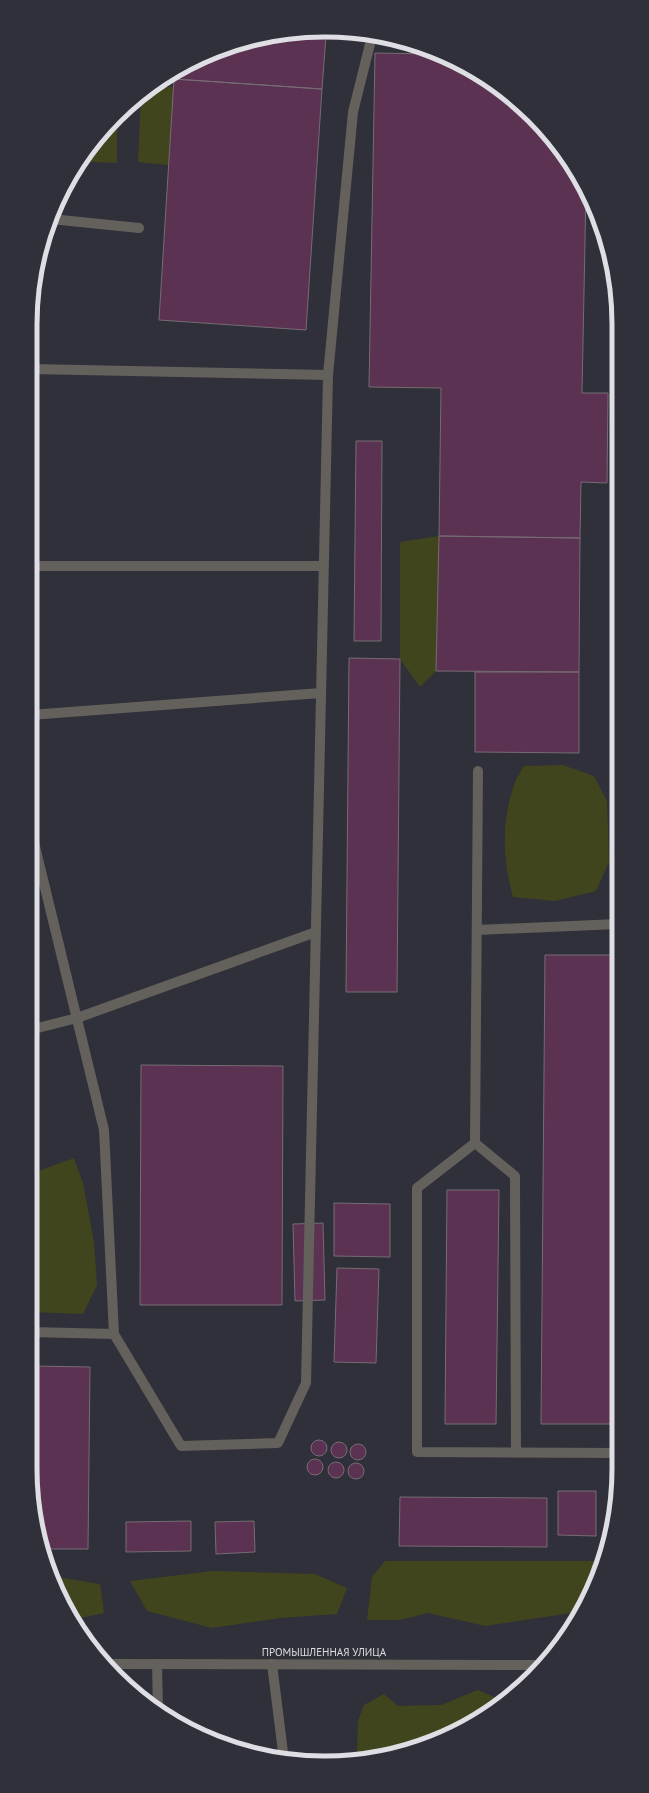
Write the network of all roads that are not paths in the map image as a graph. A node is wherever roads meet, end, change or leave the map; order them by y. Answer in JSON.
{"nodes":[{"id":1,"x":370,"y":41,"type":"edge"},
{"id":2,"x":57,"y":220,"type":"edge"},
{"id":3,"x":139,"y":228,"type":"dead end"},
{"id":4,"x":37,"y":369,"type":"edge"},
{"id":5,"x":328,"y":375,"type":"junction"},
{"id":6,"x":37,"y":566,"type":"edge"},
{"id":7,"x":324,"y":566,"type":"junction"},
{"id":8,"x":321,"y":693,"type":"junction"},
{"id":9,"x":37,"y":714,"type":"edge"},
{"id":10,"x":478,"y":770,"type":"dead end"},
{"id":11,"x":37,"y":855,"type":"edge"},
{"id":12,"x":612,"y":924,"type":"edge"},
{"id":13,"x":477,"y":930,"type":"junction"},
{"id":14,"x":316,"y":932,"type":"junction"},
{"id":15,"x":77,"y":1018,"type":"junction"},
{"id":16,"x":37,"y":1028,"type":"edge"},
{"id":17,"x":475,"y":1143,"type":"junction"},
{"id":18,"x":37,"y":1332,"type":"edge"},
{"id":19,"x":114,"y":1334,"type":"junction"},
{"id":20,"x":516,"y":1453,"type":"junction"},
{"id":21,"x":612,"y":1454,"type":"edge"},
{"id":22,"x":114,"y":1664,"type":"edge"},
{"id":23,"x":157,"y":1664,"type":"junction"},
{"id":24,"x":272,"y":1664,"type":"junction"},
{"id":25,"x":535,"y":1665,"type":"edge"},
{"id":26,"x":158,"y":1703,"type":"edge"},
{"id":27,"x":283,"y":1753,"type":"edge"}],
"edges":[{"from":1,"to":5,"type":"street"},
{"from":2,"to":3,"type":"street"},
{"from":4,"to":5,"type":"street"},
{"from":5,"to":7,"type":"street"},
{"from":6,"to":7,"type":"street"},
{"from":7,"to":8,"type":"street"},
{"from":8,"to":9,"type":"street"},
{"from":8,"to":14,"type":"street"},
{"from":10,"to":13,"type":"street"},
{"from":11,"to":15,"type":"street"},
{"from":12,"to":13,"type":"street"},
{"from":13,"to":17,"type":"street"},
{"from":14,"to":15,"type":"street"},
{"from":14,"to":19,"type":"street"},
{"from":15,"to":16,"type":"street"},
{"from":15,"to":19,"type":"street"},
{"from":17,"to":20,"type":"street"},
{"from":17,"to":20,"type":"street"},
{"from":18,"to":19,"type":"street"},
{"from":20,"to":21,"type":"street"},
{"from":22,"to":23,"type":"street","name":"ПРОМЫШЛЕННАЯ УЛИЦА"},
{"from":23,"to":24,"type":"street","name":"ПРОМЫШЛЕННАЯ УЛИЦА"},
{"from":23,"to":26,"type":"street"},
{"from":24,"to":25,"type":"street","name":"ПРОМЫШЛЕННАЯ УЛИЦА"},
{"from":24,"to":27,"type":"street"}]}
